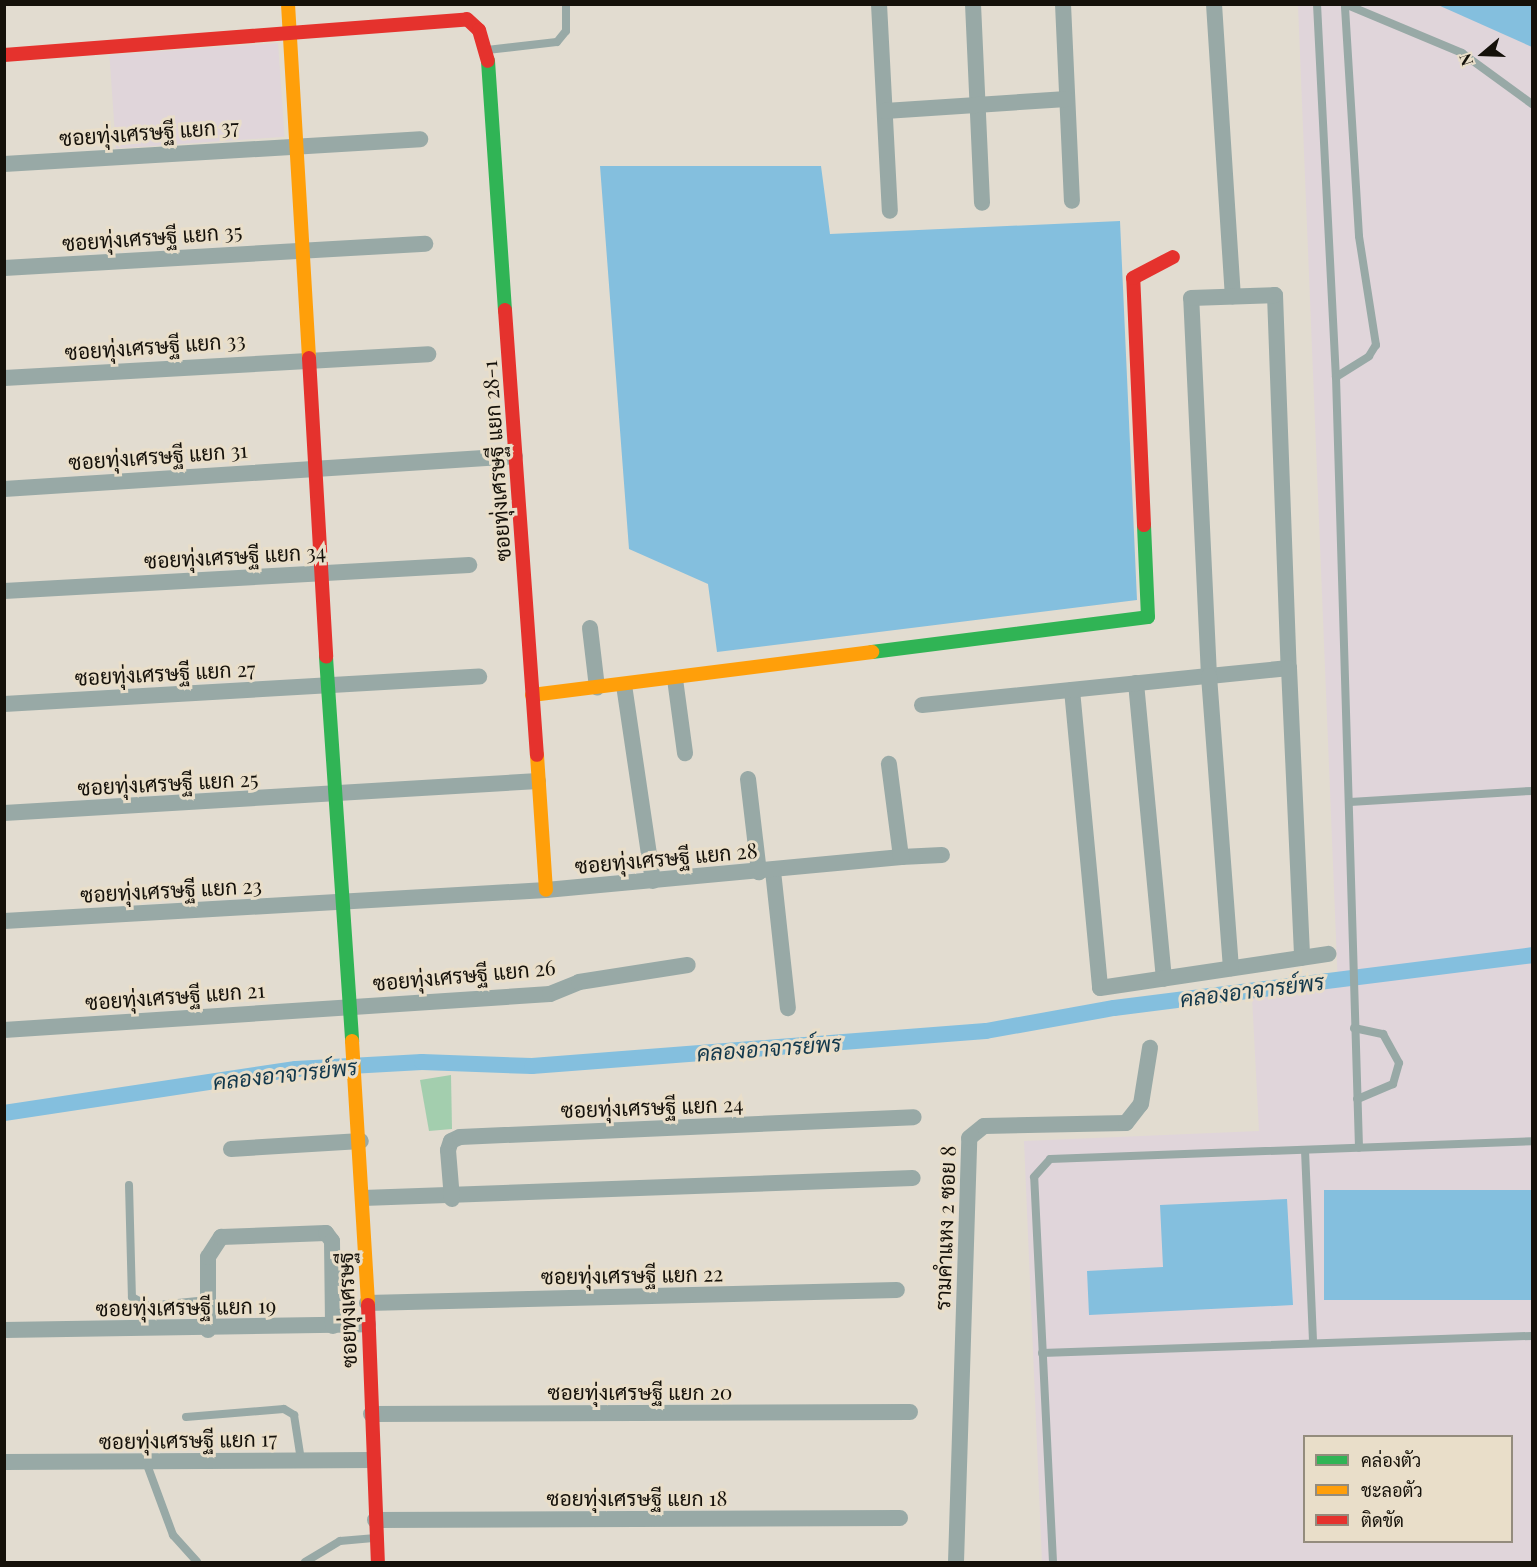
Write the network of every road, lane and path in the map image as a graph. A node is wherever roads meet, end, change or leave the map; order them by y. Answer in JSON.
{"nodes":[{"id":1,"x":288,"y":4,"type":"edge"},
{"id":2,"x":566,"y":4,"type":"edge"},
{"id":3,"x":879,"y":4,"type":"edge"},
{"id":4,"x":973,"y":4,"type":"edge"},
{"id":5,"x":1063,"y":4,"type":"edge"},
{"id":6,"x":1214,"y":4,"type":"edge"},
{"id":7,"x":1317,"y":4,"type":"edge"},
{"id":8,"x":1345,"y":4,"type":"edge"},
{"id":9,"x":290,"y":35,"type":"junction"},
{"id":10,"x":487,"y":50,"type":"junction"},
{"id":11,"x":4,"y":55,"type":"edge"},
{"id":12,"x":1067,"y":99,"type":"junction"},
{"id":13,"x":1533,"y":104,"type":"edge"},
{"id":14,"x":977,"y":105,"type":"junction"},
{"id":15,"x":885,"y":111,"type":"junction"},
{"id":16,"x":420,"y":139,"type":"dead end"},
{"id":17,"x":296,"y":142,"type":"junction"},
{"id":18,"x":4,"y":164,"type":"edge"},
{"id":19,"x":1072,"y":201,"type":"dead end"},
{"id":20,"x":982,"y":203,"type":"dead end"},
{"id":21,"x":890,"y":211,"type":"dead end"},
{"id":22,"x":425,"y":244,"type":"dead end"},
{"id":23,"x":302,"y":248,"type":"junction"},
{"id":24,"x":1173,"y":257,"type":"dead end"},
{"id":25,"x":4,"y":268,"type":"edge"},
{"id":26,"x":1233,"y":296,"type":"junction"},
{"id":27,"x":428,"y":354,"type":"dead end"},
{"id":28,"x":309,"y":358,"type":"junction"},
{"id":29,"x":1336,"y":377,"type":"junction"},
{"id":30,"x":4,"y":378,"type":"edge"},
{"id":31,"x":515,"y":456,"type":"junction"},
{"id":32,"x":315,"y":467,"type":"junction"},
{"id":33,"x":4,"y":489,"type":"edge"},
{"id":34,"x":469,"y":565,"type":"dead end"},
{"id":35,"x":321,"y":572,"type":"junction"},
{"id":36,"x":4,"y":591,"type":"edge"},
{"id":37,"x":590,"y":628,"type":"dead end"},
{"id":38,"x":1289,"y":668,"type":"junction"},
{"id":39,"x":1209,"y":676,"type":"junction"},
{"id":40,"x":479,"y":677,"type":"dead end"},
{"id":41,"x":675,"y":679,"type":"junction"},
{"id":42,"x":1136,"y":683,"type":"junction"},
{"id":43,"x":328,"y":685,"type":"junction"},
{"id":44,"x":624,"y":685,"type":"junction"},
{"id":45,"x":597,"y":688,"type":"junction"},
{"id":46,"x":1072,"y":690,"type":"junction"},
{"id":47,"x":532,"y":695,"type":"junction"},
{"id":48,"x":4,"y":704,"type":"edge"},
{"id":49,"x":922,"y":705,"type":"dead end"},
{"id":50,"x":686,"y":753,"type":"dead end"},
{"id":51,"x":889,"y":764,"type":"dead end"},
{"id":52,"x":748,"y":779,"type":"dead end"},
{"id":53,"x":538,"y":781,"type":"junction"},
{"id":54,"x":1533,"y":791,"type":"edge"},
{"id":55,"x":334,"y":796,"type":"junction"},
{"id":56,"x":1350,"y":802,"type":"junction"},
{"id":57,"x":4,"y":813,"type":"edge"},
{"id":58,"x":942,"y":855,"type":"dead end"},
{"id":59,"x":901,"y":857,"type":"junction"},
{"id":60,"x":766,"y":871,"type":"junction"},
{"id":61,"x":653,"y":881,"type":"junction"},
{"id":62,"x":546,"y":890,"type":"junction"},
{"id":63,"x":340,"y":902,"type":"junction"},
{"id":64,"x":4,"y":921,"type":"edge"},
{"id":65,"x":1328,"y":954,"type":"dead end"},
{"id":66,"x":1302,"y":957,"type":"junction"},
{"id":67,"x":688,"y":965,"type":"dead end"},
{"id":68,"x":1232,"y":968,"type":"junction"},
{"id":69,"x":1164,"y":979,"type":"junction"},
{"id":70,"x":348,"y":1005,"type":"junction"},
{"id":71,"x":788,"y":1008,"type":"dead end"},
{"id":72,"x":1354,"y":1028,"type":"junction"},
{"id":73,"x":4,"y":1030,"type":"edge"},
{"id":74,"x":1150,"y":1048,"type":"dead end"},
{"id":75,"x":1357,"y":1099,"type":"junction"},
{"id":76,"x":914,"y":1117,"type":"dead end"},
{"id":77,"x":1533,"y":1141,"type":"edge"},
{"id":78,"x":361,"y":1142,"type":"junction"},
{"id":79,"x":1359,"y":1148,"type":"junction"},
{"id":80,"x":231,"y":1149,"type":"dead end"},
{"id":81,"x":1305,"y":1150,"type":"junction"},
{"id":82,"x":913,"y":1178,"type":"dead end"},
{"id":83,"x":129,"y":1185,"type":"dead end"},
{"id":84,"x":363,"y":1198,"type":"junction"},
{"id":85,"x":452,"y":1199,"type":"junction"},
{"id":86,"x":897,"y":1290,"type":"dead end"},
{"id":87,"x":209,"y":1300,"type":"junction"},
{"id":88,"x":367,"y":1303,"type":"junction"},
{"id":89,"x":368,"y":1324,"type":"junction"},
{"id":90,"x":333,"y":1326,"type":"junction"},
{"id":91,"x":4,"y":1330,"type":"edge"},
{"id":92,"x":208,"y":1330,"type":"junction"},
{"id":93,"x":1533,"y":1336,"type":"edge"},
{"id":94,"x":1313,"y":1343,"type":"junction"},
{"id":95,"x":1042,"y":1353,"type":"junction"},
{"id":96,"x":910,"y":1412,"type":"dead end"},
{"id":97,"x":371,"y":1414,"type":"junction"},
{"id":98,"x":186,"y":1417,"type":"dead end"},
{"id":99,"x":301,"y":1460,"type":"junction"},
{"id":100,"x":373,"y":1460,"type":"junction"},
{"id":101,"x":4,"y":1462,"type":"edge"},
{"id":102,"x":146,"y":1462,"type":"junction"},
{"id":103,"x":900,"y":1518,"type":"dead end"},
{"id":104,"x":375,"y":1520,"type":"junction"},
{"id":105,"x":377,"y":1538,"type":"junction"},
{"id":106,"x":196,"y":1563,"type":"edge"},
{"id":107,"x":305,"y":1563,"type":"edge"},
{"id":108,"x":378,"y":1563,"type":"edge"},
{"id":109,"x":956,"y":1563,"type":"edge"},
{"id":110,"x":1053,"y":1563,"type":"edge"}],
"edges":[{"from":1,"to":9,"type":"street","name":"ซอยทุ่งเศรษฐี"},
{"from":2,"to":10,"type":"lane"},
{"from":3,"to":15,"type":"street"},
{"from":4,"to":14,"type":"street"},
{"from":5,"to":12,"type":"street"},
{"from":6,"to":26,"type":"street"},
{"from":7,"to":29,"type":"lane"},
{"from":8,"to":13,"type":"lane"},
{"from":8,"to":29,"type":"lane"},
{"from":9,"to":10,"type":"street","name":"ซอยทุ่งเศรษฐี แยก 28-1"},
{"from":9,"to":11,"type":"street"},
{"from":9,"to":17,"type":"street","name":"ซอยทุ่งเศรษฐี"},
{"from":10,"to":31,"type":"street","name":"ซอยทุ่งเศรษฐี แยก 28-1"},
{"from":12,"to":14,"type":"street"},
{"from":12,"to":19,"type":"street"},
{"from":14,"to":15,"type":"street"},
{"from":14,"to":20,"type":"street"},
{"from":15,"to":21,"type":"street"},
{"from":16,"to":17,"type":"street","name":"ซอยทุ่งเศรษฐี แยก 37"},
{"from":17,"to":18,"type":"street","name":"ซอยทุ่งเศรษฐี แยก 37"},
{"from":17,"to":23,"type":"street","name":"ซอยทุ่งเศรษฐี"},
{"from":22,"to":23,"type":"street","name":"ซอยทุ่งเศรษฐี แยก 35"},
{"from":23,"to":25,"type":"street","name":"ซอยทุ่งเศรษฐี แยก 35"},
{"from":23,"to":28,"type":"street","name":"ซอยทุ่งเศรษฐี"},
{"from":24,"to":41,"type":"street"},
{"from":26,"to":38,"type":"street"},
{"from":26,"to":39,"type":"street"},
{"from":27,"to":28,"type":"street","name":"ซอยทุ่งเศรษฐี แยก 33"},
{"from":28,"to":30,"type":"street","name":"ซอยทุ่งเศรษฐี แยก 33"},
{"from":28,"to":32,"type":"street","name":"ซอยทุ่งเศรษฐี"},
{"from":29,"to":56,"type":"lane"},
{"from":31,"to":32,"type":"street","name":"ซอยทุ่งเศรษฐี แยก 31"},
{"from":31,"to":47,"type":"street","name":"ซอยทุ่งเศรษฐี แยก 28-1"},
{"from":32,"to":33,"type":"street","name":"ซอยทุ่งเศรษฐี แยก 31"},
{"from":32,"to":35,"type":"street","name":"ซอยทุ่งเศรษฐี"},
{"from":34,"to":35,"type":"street","name":"ซอยทุ่งเศรษฐี แยก 34"},
{"from":35,"to":36,"type":"street","name":"ซอยทุ่งเศรษฐี แยก 34"},
{"from":35,"to":43,"type":"street","name":"ซอยทุ่งเศรษฐี"},
{"from":37,"to":45,"type":"street"},
{"from":38,"to":39,"type":"street"},
{"from":38,"to":66,"type":"street"},
{"from":39,"to":42,"type":"street"},
{"from":39,"to":68,"type":"street"},
{"from":40,"to":43,"type":"street","name":"ซอยทุ่งเศรษฐี แยก 27"},
{"from":41,"to":44,"type":"street"},
{"from":41,"to":50,"type":"street"},
{"from":42,"to":46,"type":"street"},
{"from":42,"to":69,"type":"street"},
{"from":43,"to":48,"type":"street","name":"ซอยทุ่งเศรษฐี แยก 27"},
{"from":43,"to":55,"type":"street","name":"ซอยทุ่งเศรษฐี"},
{"from":44,"to":45,"type":"street"},
{"from":44,"to":61,"type":"street"},
{"from":45,"to":47,"type":"street"},
{"from":46,"to":49,"type":"street"},
{"from":46,"to":69,"type":"street"},
{"from":47,"to":53,"type":"street","name":"ซอยทุ่งเศรษฐี แยก 28-1"},
{"from":51,"to":59,"type":"street"},
{"from":52,"to":60,"type":"street"},
{"from":53,"to":55,"type":"street","name":"ซอยทุ่งเศรษฐี แยก 25"},
{"from":53,"to":62,"type":"street","name":"ซอยทุ่งเศรษฐี แยก 28-1"},
{"from":54,"to":56,"type":"lane"},
{"from":55,"to":57,"type":"street","name":"ซอยทุ่งเศรษฐี แยก 25"},
{"from":55,"to":63,"type":"street","name":"ซอยทุ่งเศรษฐี"},
{"from":56,"to":72,"type":"lane"},
{"from":58,"to":59,"type":"street","name":"ซอยทุ่งเศรษฐี แยก 28"},
{"from":59,"to":60,"type":"street","name":"ซอยทุ่งเศรษฐี แยก 28"},
{"from":60,"to":61,"type":"street","name":"ซอยทุ่งเศรษฐี แยก 28"},
{"from":60,"to":71,"type":"street"},
{"from":61,"to":62,"type":"street","name":"ซอยทุ่งเศรษฐี แยก 28"},
{"from":62,"to":63,"type":"street","name":"ซอยทุ่งเศรษฐี แยก 28"},
{"from":63,"to":64,"type":"street","name":"ซอยทุ่งเศรษฐี แยก 23"},
{"from":63,"to":70,"type":"street","name":"ซอยทุ่งเศรษฐี"},
{"from":65,"to":66,"type":"street"},
{"from":66,"to":68,"type":"street"},
{"from":67,"to":70,"type":"street","name":"ซอยทุ่งเศรษฐี แยก 26"},
{"from":68,"to":69,"type":"street"},
{"from":70,"to":73,"type":"street","name":"ซอยทุ่งเศรษฐี แยก 21"},
{"from":70,"to":78,"type":"street","name":"ซอยทุ่งเศรษฐี"},
{"from":72,"to":75,"type":"lane"},
{"from":72,"to":75,"type":"lane"},
{"from":74,"to":109,"type":"street","name":"รามคำแหง 2 ซอย 8"},
{"from":75,"to":79,"type":"lane"},
{"from":76,"to":85,"type":"street","name":"ซอยทุ่งเศรษฐี แยก 24"},
{"from":77,"to":79,"type":"lane"},
{"from":78,"to":80,"type":"street"},
{"from":78,"to":84,"type":"street","name":"ซอยทุ่งเศรษฐี"},
{"from":79,"to":81,"type":"lane"},
{"from":81,"to":94,"type":"lane"},
{"from":81,"to":95,"type":"lane"},
{"from":82,"to":85,"type":"street"},
{"from":83,"to":87,"type":"lane"},
{"from":84,"to":85,"type":"street"},
{"from":84,"to":88,"type":"street","name":"ซอยทุ่งเศรษฐี"},
{"from":86,"to":88,"type":"street","name":"ซอยทุ่งเศรษฐี แยก 22"},
{"from":87,"to":90,"type":"street"},
{"from":87,"to":92,"type":"street"},
{"from":88,"to":89,"type":"street","name":"ซอยทุ่งเศรษฐี"},
{"from":89,"to":90,"type":"street","name":"ซอยทุ่งเศรษฐี แยก 19"},
{"from":89,"to":97,"type":"street","name":"ซอยทุ่งเศรษฐี"},
{"from":90,"to":92,"type":"street","name":"ซอยทุ่งเศรษฐี แยก 19"},
{"from":91,"to":92,"type":"street","name":"ซอยทุ่งเศรษฐี แยก 19"},
{"from":93,"to":94,"type":"lane"},
{"from":94,"to":95,"type":"lane"},
{"from":95,"to":110,"type":"lane"},
{"from":96,"to":97,"type":"street","name":"ซอยทุ่งเศรษฐี แยก 20"},
{"from":97,"to":100,"type":"street","name":"ซอยทุ่งเศรษฐี"},
{"from":98,"to":99,"type":"lane"},
{"from":99,"to":100,"type":"street","name":"ซอยทุ่งเศรษฐี แยก 17"},
{"from":99,"to":102,"type":"street","name":"ซอยทุ่งเศรษฐี แยก 17"},
{"from":100,"to":104,"type":"street","name":"ซอยทุ่งเศรษฐี"},
{"from":101,"to":102,"type":"street","name":"ซอยทุ่งเศรษฐี แยก 17"},
{"from":102,"to":106,"type":"lane"},
{"from":103,"to":104,"type":"street","name":"ซอยทุ่งเศรษฐี แยก 18"},
{"from":104,"to":105,"type":"street","name":"ซอยทุ่งเศรษฐี"},
{"from":105,"to":107,"type":"lane"},
{"from":105,"to":108,"type":"street","name":"ซอยทุ่งเศรษฐี"}]}
